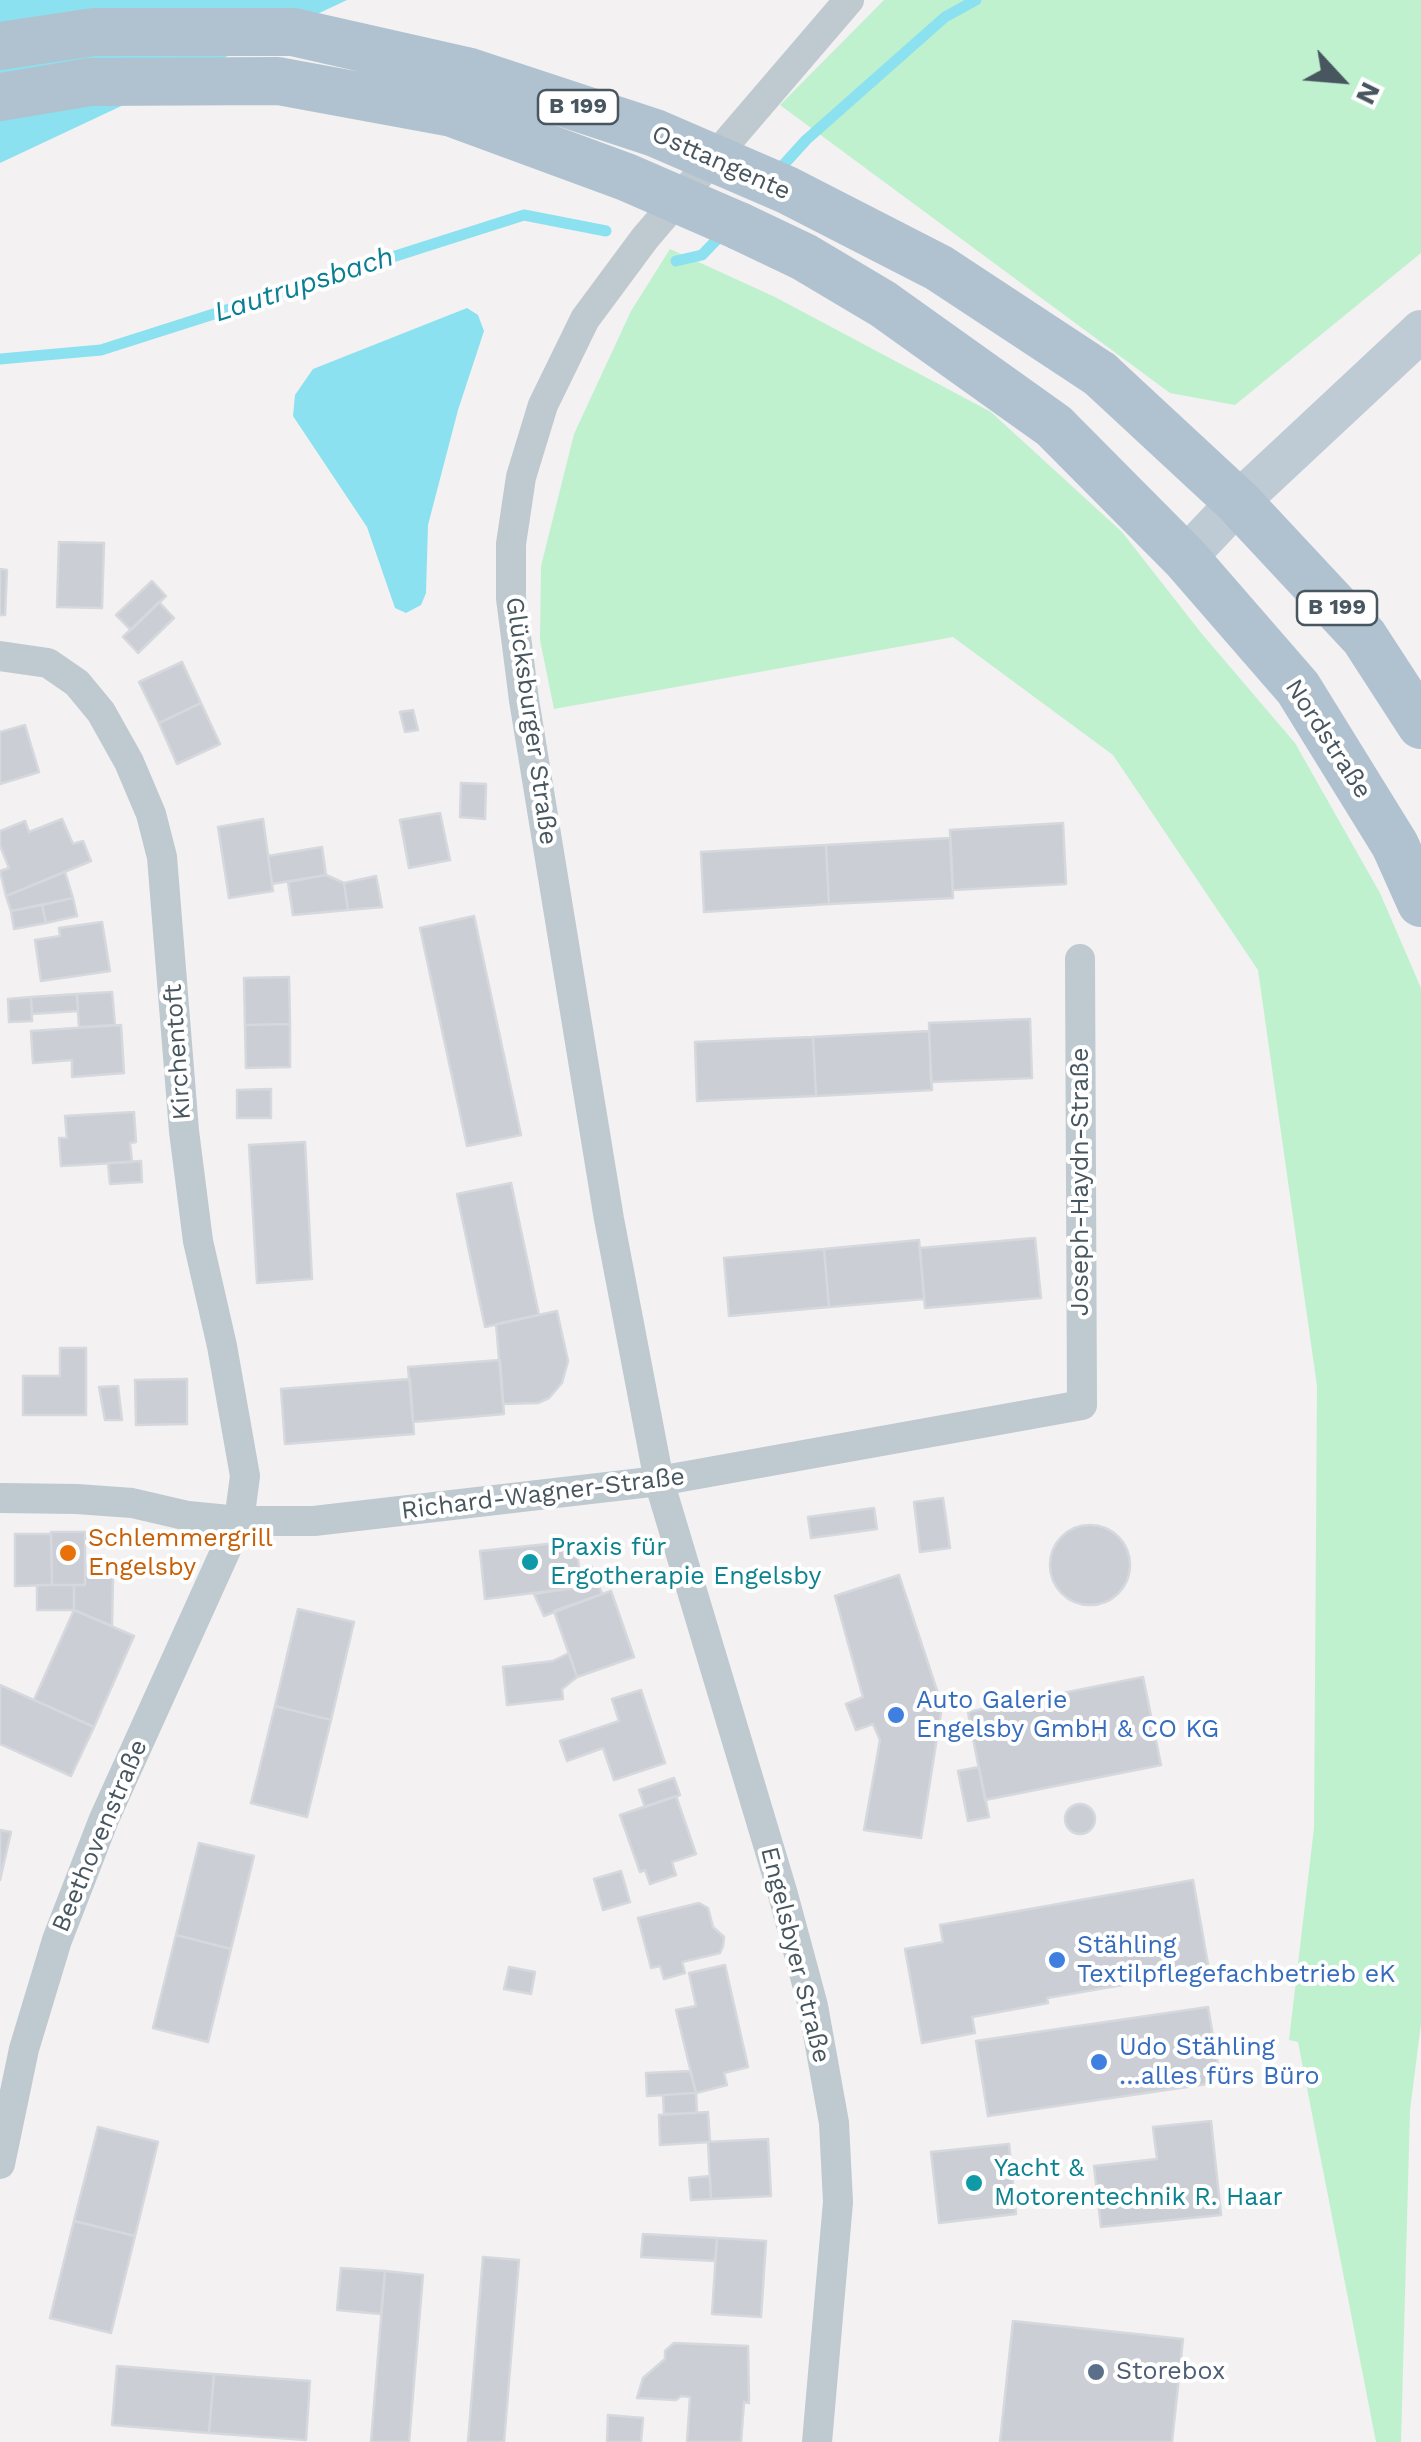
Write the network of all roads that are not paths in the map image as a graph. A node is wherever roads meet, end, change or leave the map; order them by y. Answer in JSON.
{"nodes":[{"id":1,"x":849,"y":0,"type":"edge"},
{"id":2,"x":0,"y":46,"type":"edge"},
{"id":3,"x":0,"y":97,"type":"edge"},
{"id":4,"x":1421,"y":331,"type":"edge"},
{"id":5,"x":1238,"y":502,"type":"junction"},
{"id":6,"x":1185,"y":558,"type":"junction"},
{"id":7,"x":0,"y":656,"type":"edge"},
{"id":8,"x":1421,"y":724,"type":"edge"},
{"id":9,"x":1421,"y":903,"type":"edge"},
{"id":10,"x":1080,"y":958,"type":"dead end"},
{"id":11,"x":1082,"y":1405,"type":"joint"},
{"id":12,"x":659,"y":1482,"type":"junction"},
{"id":13,"x":0,"y":1498,"type":"edge"},
{"id":14,"x":239,"y":1521,"type":"junction"},
{"id":15,"x":0,"y":2164,"type":"edge"},
{"id":16,"x":816,"y":2442,"type":"edge"}],
"edges":[{"from":1,"to":12,"type":"street","name":"Glücksburger Straße"},
{"from":2,"to":5,"type":"main road","name":"Osttangente","number":"B 199","bridge":true},
{"from":3,"to":6,"type":"main road","name":"Osttangente","number":"B 199","bridge":true},
{"from":4,"to":5,"type":"main road"},
{"from":5,"to":6,"type":"main road"},
{"from":5,"to":8,"type":"main road","number":"B 199"},
{"from":6,"to":9,"type":"main road","name":"Nordstraße","number":"B 199"},
{"from":7,"to":14,"type":"street","name":"Kirchentoft"},
{"from":10,"to":11,"type":"street","name":"Joseph-Haydn-Straße"},
{"from":11,"to":12,"type":"street","name":"Richard-Wagner-Straße"},
{"from":12,"to":14,"type":"street","name":"Richard-Wagner-Straße"},
{"from":12,"to":16,"type":"street","name":"Engelsbyer Straße"},
{"from":13,"to":14,"type":"street","name":"Richard-Wagner-Straße"},
{"from":14,"to":15,"type":"street","name":"Beethovenstraße"}]}
